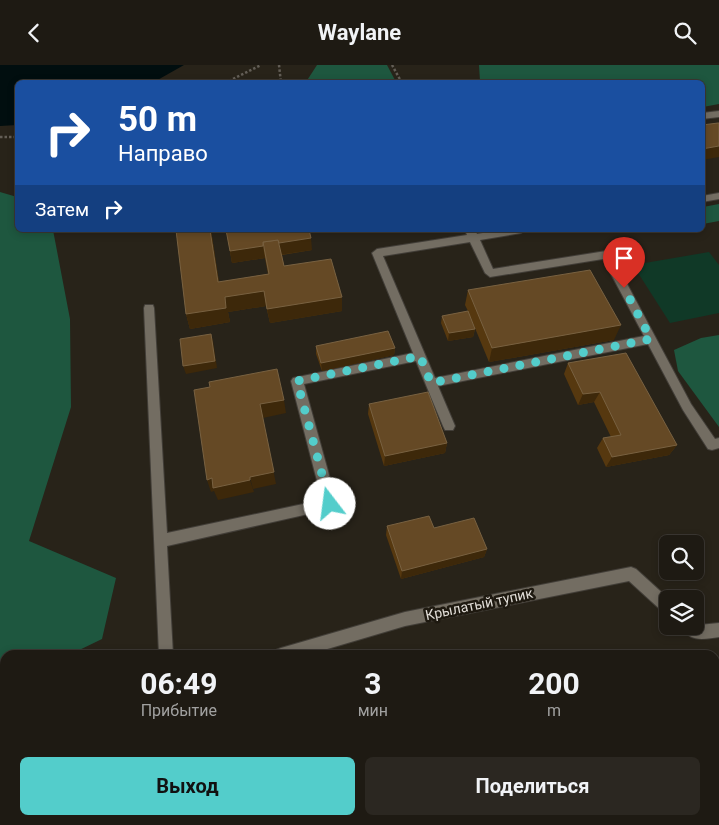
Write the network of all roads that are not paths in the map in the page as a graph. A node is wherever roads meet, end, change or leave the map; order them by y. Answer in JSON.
{"nodes":[{"id":1,"x":719,"y":114,"type":"edge"},
{"id":2,"x":705,"y":116,"type":"edge"},
{"id":3,"x":719,"y":196,"type":"edge"},
{"id":4,"x":705,"y":198,"type":"edge"},
{"id":5,"x":496,"y":232,"type":"edge"},
{"id":6,"x":472,"y":234,"type":"edge"},
{"id":7,"x":149,"y":308,"type":"dead end"},
{"id":8,"x":651,"y":339,"type":"junction"},
{"id":9,"x":420,"y":356,"type":"junction"},
{"id":10,"x":431,"y":383,"type":"junction"},
{"id":11,"x":449,"y":426,"type":"dead end"},
{"id":12,"x":719,"y":443,"type":"edge"},
{"id":13,"x":161,"y":541,"type":"junction"},
{"id":14,"x":659,"y":599,"type":"edge"},
{"id":15,"x":719,"y":630,"type":"edge"},
{"id":16,"x":704,"y":632,"type":"edge"},
{"id":17,"x":166,"y":650,"type":"edge"},
{"id":18,"x":298,"y":650,"type":"edge"}],
"edges":[{"from":1,"to":2,"type":"street"},
{"from":3,"to":4,"type":"street"},
{"from":5,"to":6,"type":"street"},
{"from":6,"to":8,"type":"street"},
{"from":6,"to":9,"type":"street"},
{"from":7,"to":13,"type":"street"},
{"from":8,"to":10,"type":"street"},
{"from":8,"to":12,"type":"street"},
{"from":9,"to":10,"type":"street"},
{"from":9,"to":13,"type":"street"},
{"from":10,"to":11,"type":"street"},
{"from":13,"to":17,"type":"street"},
{"from":14,"to":18,"type":"street","name":"Крылатый тупик"},
{"from":15,"to":16,"type":"street"}]}
